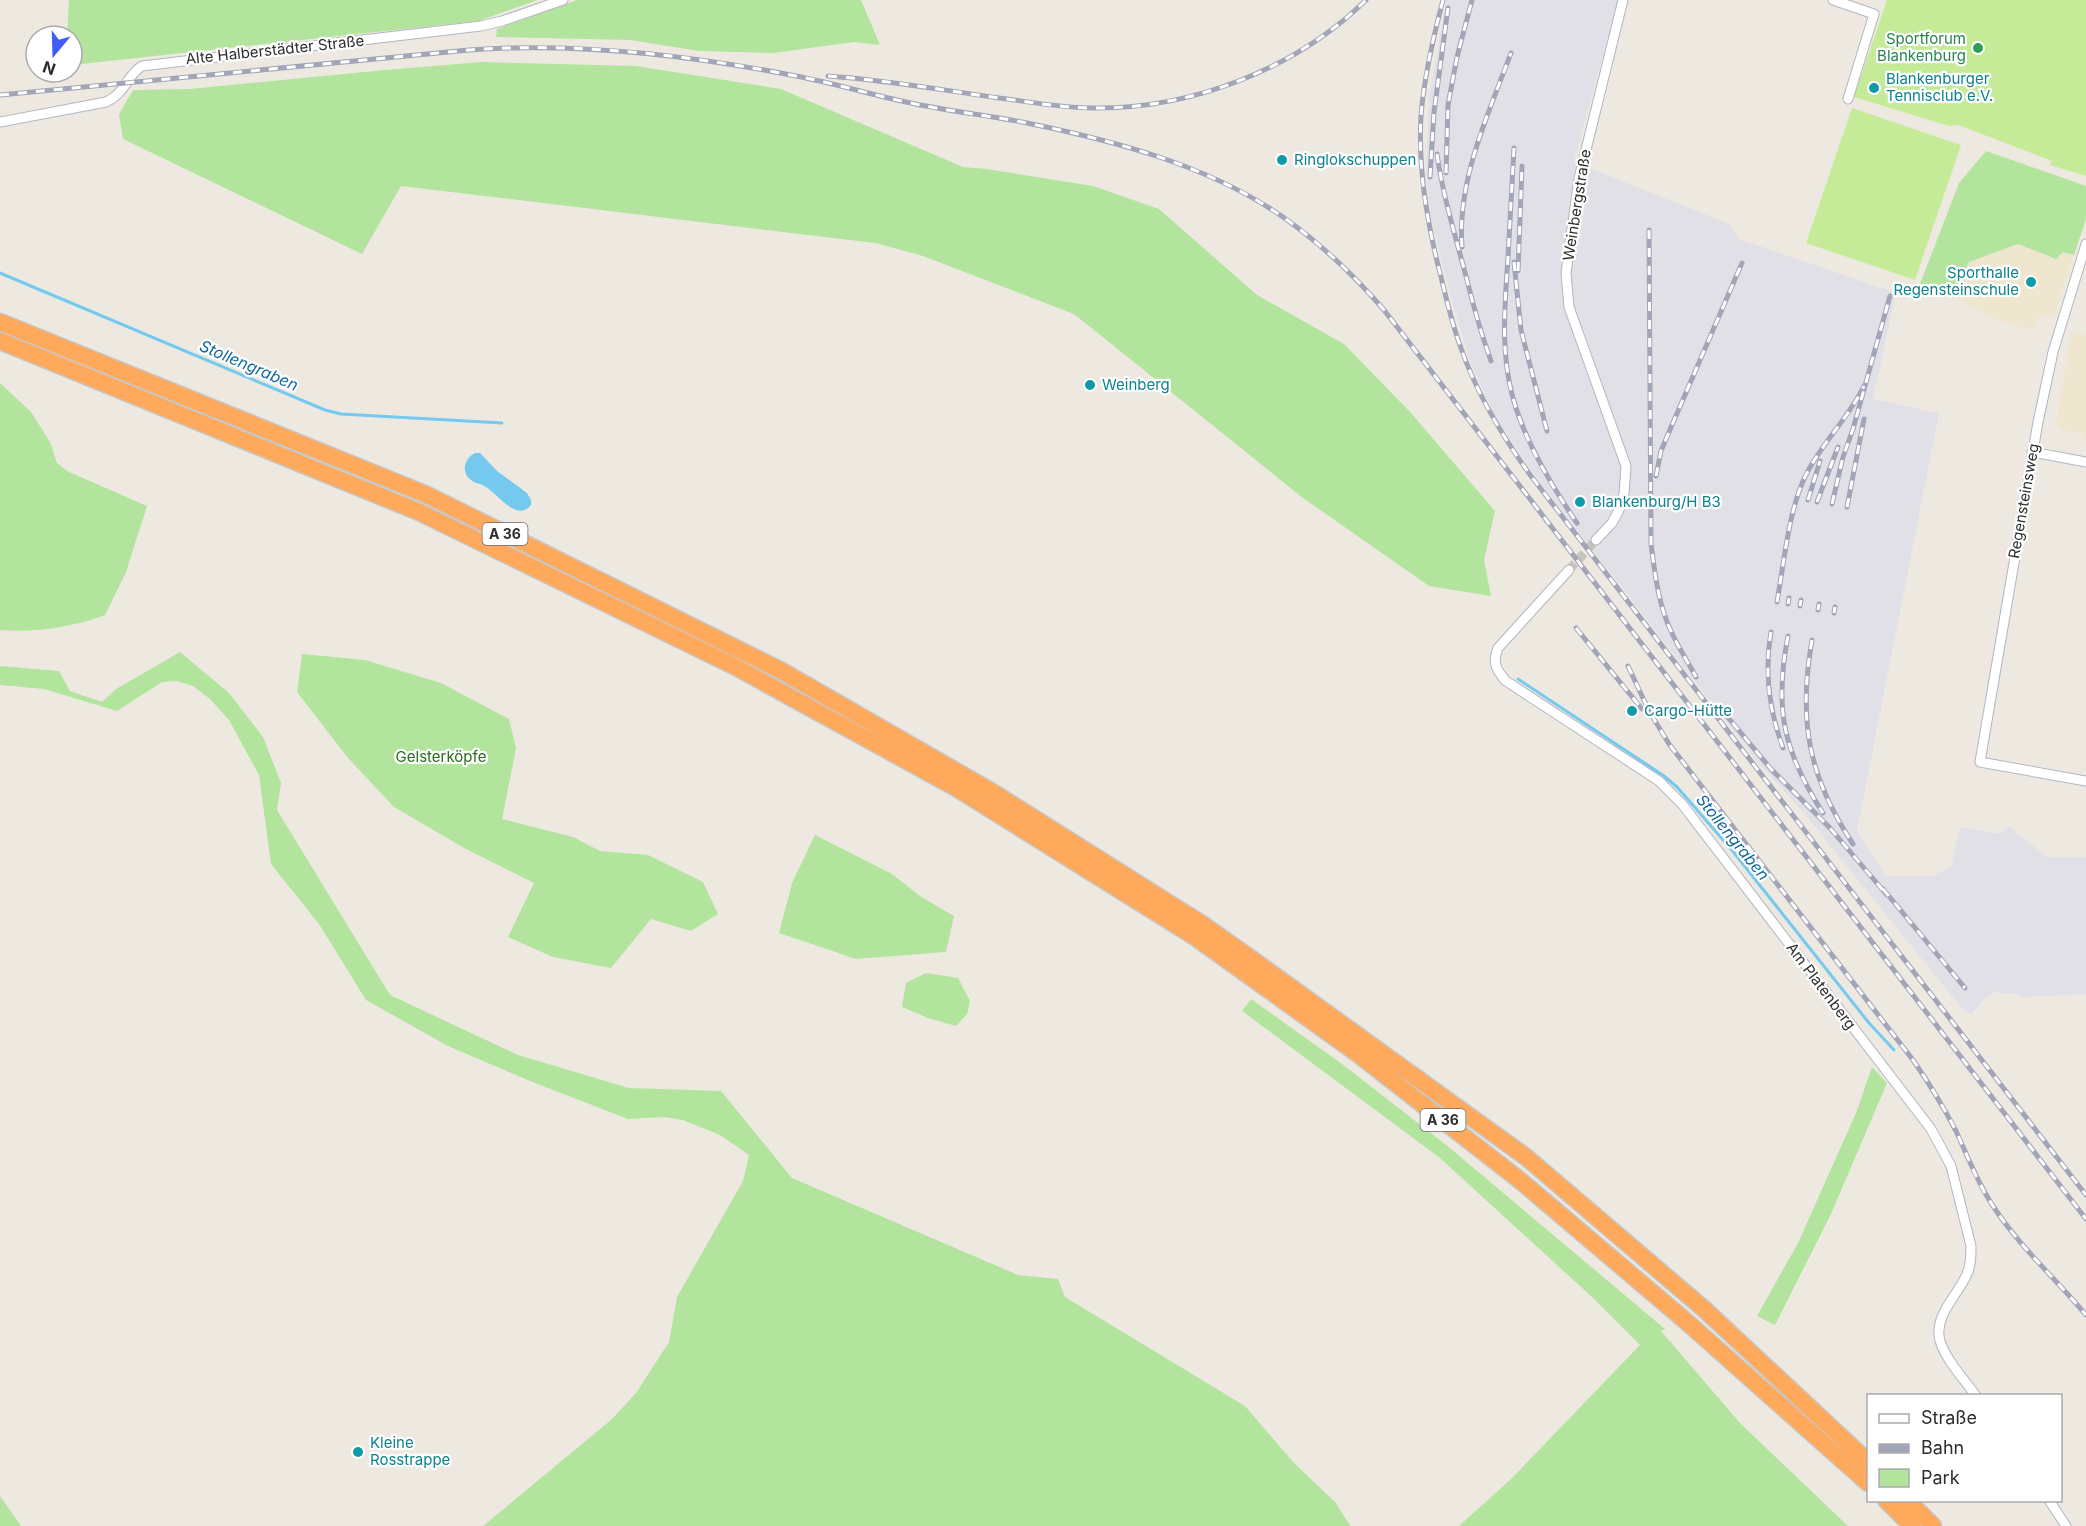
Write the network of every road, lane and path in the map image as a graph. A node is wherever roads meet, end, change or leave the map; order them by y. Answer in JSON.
{"nodes":[{"id":1,"x":563,"y":0,"type":"edge"},
{"id":2,"x":1623,"y":0,"type":"edge"},
{"id":3,"x":1833,"y":0,"type":"edge"},
{"id":4,"x":1848,"y":99,"type":"dead end"},
{"id":5,"x":0,"y":122,"type":"edge"},
{"id":6,"x":2086,"y":244,"type":"edge"},
{"id":7,"x":0,"y":322,"type":"edge"},
{"id":8,"x":0,"y":341,"type":"edge"},
{"id":9,"x":2032,"y":452,"type":"junction"},
{"id":10,"x":2086,"y":462,"type":"edge"},
{"id":11,"x":1596,"y":540,"type":"tunnel mouth"},
{"id":12,"x":1569,"y":570,"type":"tunnel mouth"},
{"id":13,"x":2086,"y":781,"type":"edge"},
{"id":14,"x":1975,"y":1394,"type":"edge"},
{"id":15,"x":1867,"y":1460,"type":"edge"},
{"id":16,"x":1867,"y":1481,"type":"edge"},
{"id":17,"x":1888,"y":1502,"type":"edge"},
{"id":18,"x":1909,"y":1502,"type":"edge"},
{"id":19,"x":2050,"y":1502,"type":"edge"},
{"id":20,"x":1912,"y":1526,"type":"edge"},
{"id":21,"x":1933,"y":1526,"type":"edge"},
{"id":22,"x":2066,"y":1526,"type":"edge"}],
"edges":[{"from":1,"to":5,"type":"street","name":"Alte Halberstädter Straße"},
{"from":2,"to":11,"type":"street","name":"Weinbergstraße"},
{"from":3,"to":4,"type":"street"},
{"from":6,"to":9,"type":"street","name":"Regensteinsweg"},
{"from":7,"to":15,"type":"highway","number":"A 36"},
{"from":8,"to":16,"type":"highway","number":"A 36"},
{"from":9,"to":10,"type":"street"},
{"from":9,"to":13,"type":"street","name":"Regensteinsweg"},
{"from":12,"to":14,"type":"street","name":"Am Platenberg"},
{"from":17,"to":20,"type":"highway"},
{"from":18,"to":21,"type":"highway"},
{"from":19,"to":22,"type":"street"}]}
